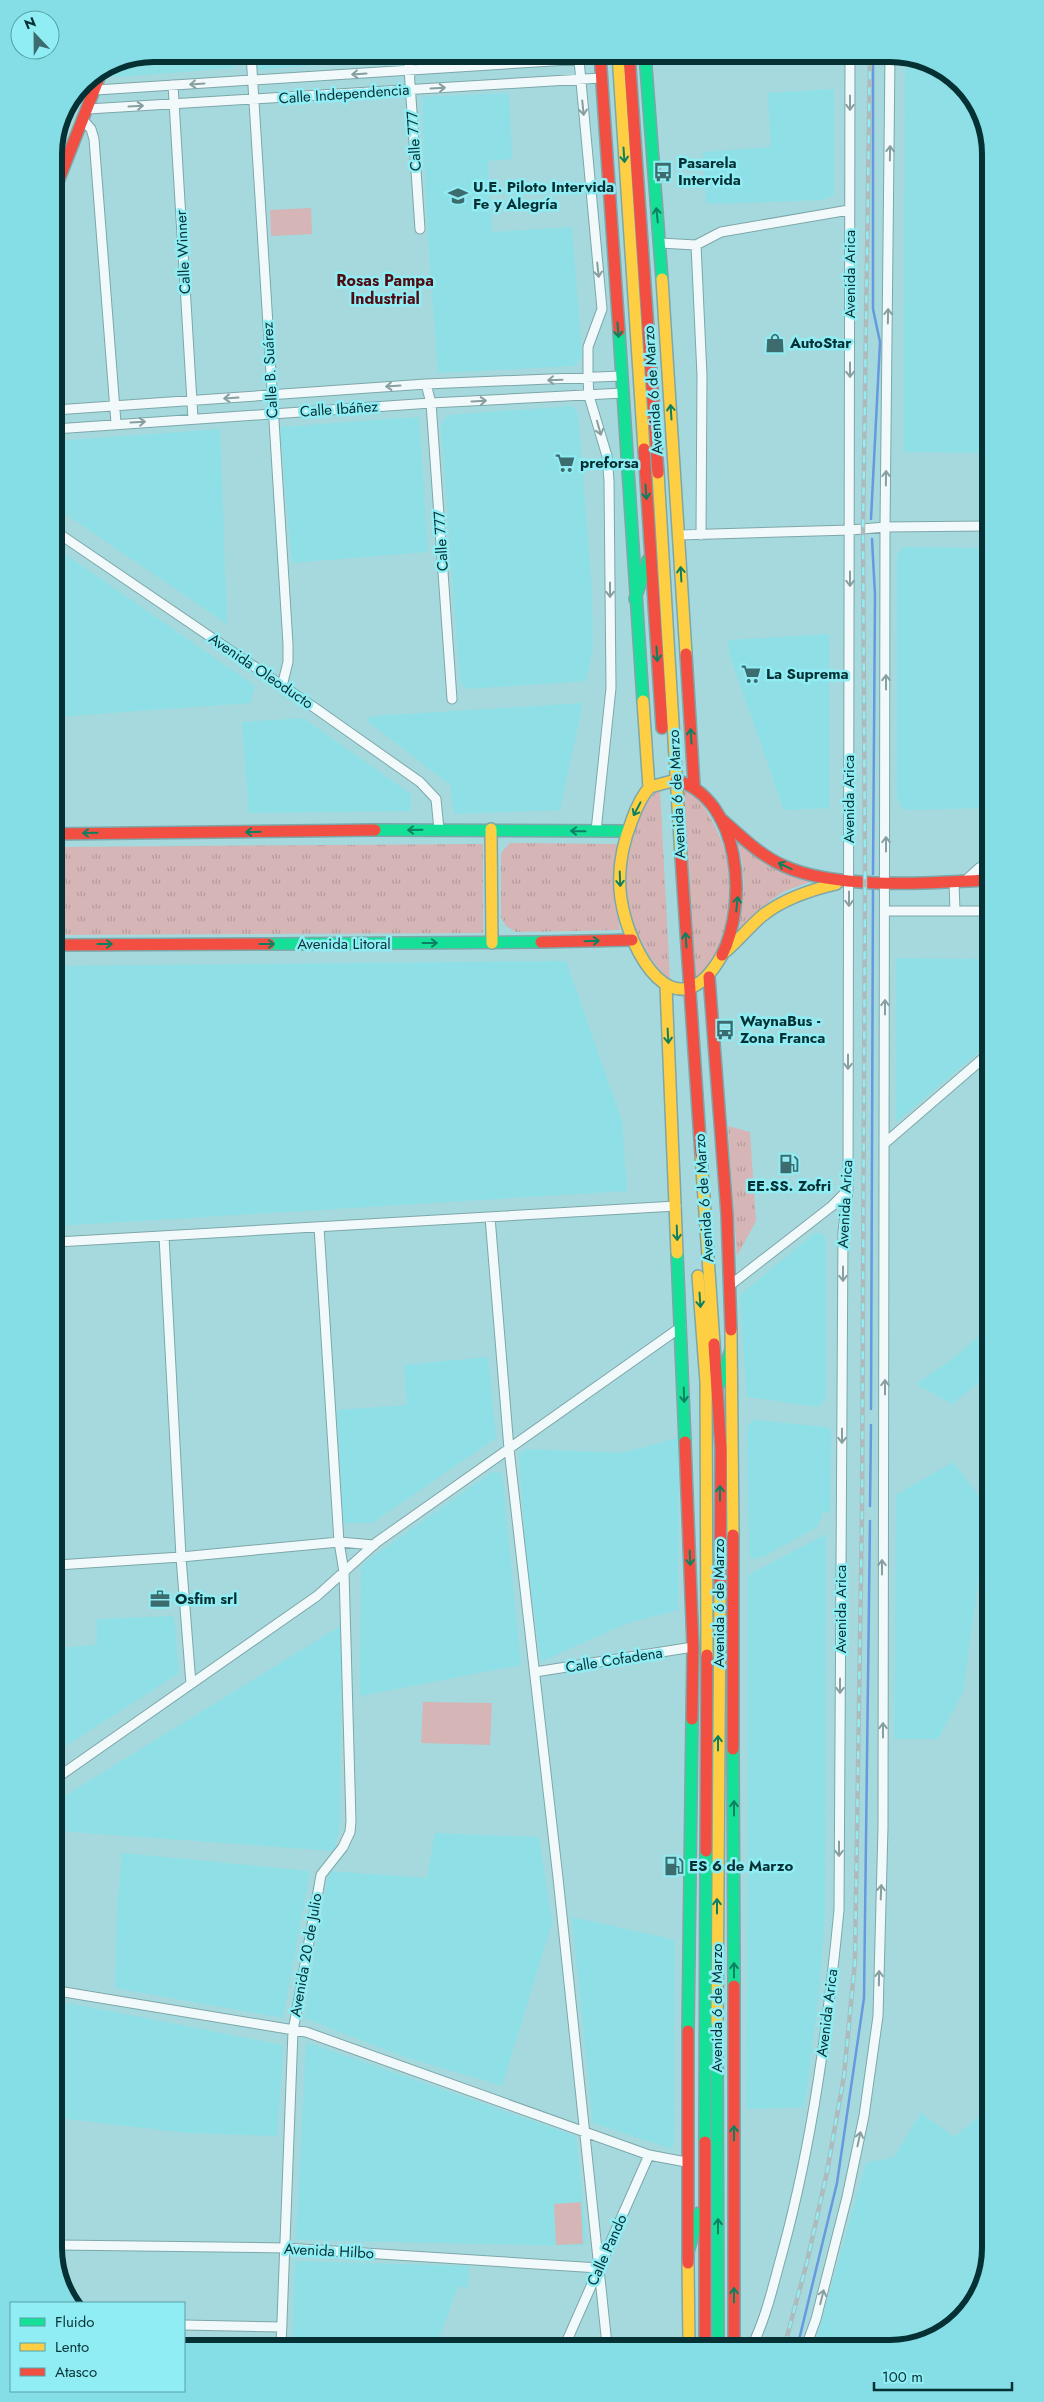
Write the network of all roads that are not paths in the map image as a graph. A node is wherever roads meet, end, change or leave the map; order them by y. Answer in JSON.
{"nodes":[{"id":1,"x":251,"y":62,"type":"edge"},
{"id":2,"x":409,"y":62,"type":"edge"},
{"id":3,"x":536,"y":63,"type":"edge"},
{"id":4,"x":578,"y":63,"type":"edge"},
{"id":5,"x":600,"y":63,"type":"edge"},
{"id":6,"x":619,"y":63,"type":"edge"},
{"id":7,"x":630,"y":63,"type":"edge"},
{"id":8,"x":646,"y":63,"type":"edge"},
{"id":9,"x":850,"y":63,"type":"edge"},
{"id":10,"x":890,"y":63,"type":"edge"},
{"id":11,"x":409,"y":70,"type":"junction"},
{"id":12,"x":601,"y":78,"type":"junction"},
{"id":13,"x":580,"y":79,"type":"junction"},
{"id":14,"x":99,"y":80,"type":"edge"},
{"id":15,"x":252,"y":80,"type":"junction"},
{"id":16,"x":173,"y":85,"type":"junction"},
{"id":17,"x":96,"y":90,"type":"junction"},
{"id":18,"x":410,"y":90,"type":"junction"},
{"id":19,"x":254,"y":99,"type":"junction"},
{"id":20,"x":174,"y":104,"type":"junction"},
{"id":21,"x":88,"y":109,"type":"junction"},
{"id":22,"x":83,"y":120,"type":"junction"},
{"id":23,"x":63,"y":170,"type":"edge"},
{"id":24,"x":850,"y":210,"type":"junction"},
{"id":25,"x":420,"y":229,"type":"dead end"},
{"id":26,"x":660,"y":243,"type":"junction"},
{"id":27,"x":696,"y":245,"type":"junction"},
{"id":28,"x":621,"y":376,"type":"junction"},
{"id":29,"x":588,"y":379,"type":"junction"},
{"id":30,"x":426,"y":384,"type":"junction"},
{"id":31,"x":623,"y":393,"type":"junction"},
{"id":32,"x":271,"y":395,"type":"junction"},
{"id":33,"x":589,"y":396,"type":"junction"},
{"id":34,"x":192,"y":400,"type":"junction"},
{"id":35,"x":431,"y":403,"type":"junction"},
{"id":36,"x":114,"y":405,"type":"junction"},
{"id":37,"x":63,"y":409,"type":"edge"},
{"id":38,"x":273,"y":413,"type":"junction"},
{"id":39,"x":193,"y":419,"type":"junction"},
{"id":40,"x":116,"y":423,"type":"junction"},
{"id":41,"x":63,"y":428,"type":"edge"},
{"id":42,"x":982,"y":526,"type":"edge"},
{"id":43,"x":885,"y":527,"type":"junction"},
{"id":44,"x":851,"y":530,"type":"junction"},
{"id":45,"x":701,"y":535,"type":"junction"},
{"id":46,"x":63,"y":536,"type":"edge"},
{"id":47,"x":679,"y":536,"type":"junction"},
{"id":48,"x":650,"y":553,"type":"junction"},
{"id":49,"x":635,"y":598,"type":"junction"},
{"id":50,"x":282,"y":686,"type":"junction"},
{"id":51,"x":452,"y":699,"type":"dead end"},
{"id":52,"x":670,"y":781,"type":"junction"},
{"id":53,"x":694,"y":784,"type":"junction"},
{"id":54,"x":649,"y":788,"type":"junction"},
{"id":55,"x":720,"y":818,"type":"junction"},
{"id":56,"x":492,"y":829,"type":"junction"},
{"id":57,"x":438,"y":830,"type":"junction"},
{"id":58,"x":596,"y":831,"type":"junction"},
{"id":59,"x":627,"y":831,"type":"junction"},
{"id":60,"x":63,"y":834,"type":"edge"},
{"id":61,"x":982,"y":867,"type":"edge"},
{"id":62,"x":982,"y":880,"type":"edge"},
{"id":63,"x":849,"y":881,"type":"junction"},
{"id":64,"x":886,"y":882,"type":"junction"},
{"id":65,"x":959,"y":882,"type":"junction"},
{"id":66,"x":982,"y":886,"type":"edge"},
{"id":67,"x":886,"y":910,"type":"junction"},
{"id":68,"x":955,"y":911,"type":"junction"},
{"id":69,"x":982,"y":911,"type":"edge"},
{"id":70,"x":632,"y":940,"type":"junction"},
{"id":71,"x":492,"y":943,"type":"junction"},
{"id":72,"x":63,"y":944,"type":"edge"},
{"id":73,"x":726,"y":951,"type":"junction"},
{"id":74,"x":709,"y":977,"type":"junction"},
{"id":75,"x":666,"y":987,"type":"junction"},
{"id":76,"x":684,"y":989,"type":"junction"},
{"id":77,"x":982,"y":1059,"type":"edge"},
{"id":78,"x":885,"y":1143,"type":"junction"},
{"id":79,"x":848,"y":1190,"type":"junction"},
{"id":80,"x":676,"y":1206,"type":"junction"},
{"id":81,"x":490,"y":1217,"type":"junction"},
{"id":82,"x":319,"y":1227,"type":"junction"},
{"id":83,"x":164,"y":1236,"type":"junction"},
{"id":84,"x":62,"y":1242,"type":"edge"},
{"id":85,"x":729,"y":1286,"type":"junction"},
{"id":86,"x":681,"y":1327,"type":"junction"},
{"id":87,"x":731,"y":1350,"type":"junction"},
{"id":88,"x":718,"y":1390,"type":"junction"},
{"id":89,"x":509,"y":1449,"type":"junction"},
{"id":90,"x":339,"y":1542,"type":"junction"},
{"id":91,"x":374,"y":1545,"type":"junction"},
{"id":92,"x":181,"y":1557,"type":"junction"},
{"id":93,"x":62,"y":1565,"type":"edge"},
{"id":94,"x":344,"y":1572,"type":"junction"},
{"id":95,"x":693,"y":1648,"type":"junction"},
{"id":96,"x":535,"y":1672,"type":"junction"},
{"id":97,"x":191,"y":1684,"type":"junction"},
{"id":98,"x":62,"y":1774,"type":"edge"},
{"id":99,"x":62,"y":1992,"type":"edge"},
{"id":100,"x":293,"y":2031,"type":"junction"},
{"id":101,"x":585,"y":2131,"type":"junction"},
{"id":102,"x":649,"y":2155,"type":"junction"},
{"id":103,"x":686,"y":2162,"type":"junction"},
{"id":104,"x":704,"y":2194,"type":"junction"},
{"id":105,"x":62,"y":2245,"type":"edge"},
{"id":106,"x":286,"y":2248,"type":"junction"},
{"id":107,"x":688,"y":2252,"type":"junction"},
{"id":108,"x":599,"y":2268,"type":"junction"},
{"id":109,"x":185,"y":2325,"type":"edge"},
{"id":110,"x":282,"y":2328,"type":"junction"},
{"id":111,"x":281,"y":2339,"type":"edge"},
{"id":112,"x":566,"y":2340,"type":"edge"},
{"id":113,"x":606,"y":2340,"type":"edge"},
{"id":114,"x":689,"y":2340,"type":"edge"},
{"id":115,"x":705,"y":2340,"type":"edge"},
{"id":116,"x":718,"y":2340,"type":"edge"},
{"id":117,"x":734,"y":2340,"type":"edge"},
{"id":118,"x":755,"y":2340,"type":"edge"},
{"id":119,"x":809,"y":2340,"type":"edge"}],
"edges":[{"from":1,"to":15,"type":"street","name":"Calle B. Suárez"},
{"from":2,"to":11,"type":"street","name":"Calle 777"},
{"from":3,"to":11,"type":"street","name":"Calle Independencia"},
{"from":4,"to":13,"type":"street"},
{"from":5,"to":12,"type":"main road","name":"Avenida 6 de Marzo"},
{"from":6,"to":48,"type":"main road","name":"Avenida 6 de Marzo","one_way":true},
{"from":7,"to":52,"type":"main road","name":"Avenida 6 de Marzo"},
{"from":26,"to":8,"type":"main road","name":"Avenida 6 de Marzo","one_way":true},
{"from":9,"to":24,"type":"street","name":"Avenida Arica","one_way":true},
{"from":43,"to":10,"type":"street","one_way":true},
{"from":11,"to":15,"type":"street","name":"Calle Independencia","one_way":true},
{"from":11,"to":18,"type":"street","name":"Calle 777"},
{"from":12,"to":13,"type":"street","name":"Calle Independencia"},
{"from":12,"to":28,"type":"main road","name":"Avenida 6 de Marzo","one_way":true},
{"from":18,"to":13,"type":"street","name":"Calle Independencia","one_way":true},
{"from":13,"to":29,"type":"street","one_way":true},
{"from":14,"to":17,"type":"main road"},
{"from":15,"to":16,"type":"street","name":"Calle Independencia","one_way":true},
{"from":15,"to":19,"type":"street","name":"Calle B. Suárez"},
{"from":16,"to":17,"type":"street","name":"Calle Independencia"},
{"from":16,"to":20,"type":"street","name":"Calle Winner"},
{"from":17,"to":21,"type":"main road"},
{"from":18,"to":19,"type":"street","name":"Calle Independencia"},
{"from":18,"to":25,"type":"street","name":"Calle 777"},
{"from":19,"to":20,"type":"street","name":"Calle Independencia"},
{"from":19,"to":32,"type":"street","name":"Calle B. Suárez"},
{"from":21,"to":20,"type":"street","name":"Calle Independencia","one_way":true},
{"from":20,"to":34,"type":"street","name":"Calle Winner"},
{"from":21,"to":22,"type":"main road"},
{"from":22,"to":23,"type":"main road"},
{"from":22,"to":36,"type":"street"},
{"from":24,"to":27,"type":"street"},
{"from":24,"to":44,"type":"street","name":"Avenida Arica","one_way":true},
{"from":26,"to":27,"type":"street"},
{"from":47,"to":26,"type":"main road","name":"Avenida 6 de Marzo","one_way":true},
{"from":27,"to":45,"type":"street"},
{"from":28,"to":29,"type":"street","name":"Calle Ibáñez"},
{"from":28,"to":31,"type":"main road","name":"Avenida 6 de Marzo"},
{"from":29,"to":30,"type":"street","name":"Calle Ibáñez","one_way":true},
{"from":29,"to":33,"type":"street"},
{"from":30,"to":32,"type":"street","name":"Calle Ibáñez","one_way":true},
{"from":30,"to":35,"type":"street","name":"Calle 777"},
{"from":31,"to":33,"type":"street","name":"Calle Ibáñez"},
{"from":31,"to":49,"type":"main road","name":"Avenida 6 de Marzo"},
{"from":32,"to":34,"type":"street","name":"Calle Ibáñez","one_way":true},
{"from":32,"to":38,"type":"street","name":"Calle B. Suárez"},
{"from":35,"to":33,"type":"street","name":"Calle Ibáñez","one_way":true},
{"from":33,"to":58,"type":"street","one_way":true},
{"from":34,"to":36,"type":"street","name":"Calle Ibáñez"},
{"from":34,"to":39,"type":"street","name":"Calle Winner"},
{"from":35,"to":38,"type":"street","name":"Calle Ibáñez"},
{"from":35,"to":51,"type":"street","name":"Calle 777"},
{"from":36,"to":37,"type":"street","name":"Calle Ibáñez"},
{"from":36,"to":40,"type":"street"},
{"from":38,"to":39,"type":"street","name":"Calle Ibáñez"},
{"from":38,"to":50,"type":"street","name":"Calle B. Suárez"},
{"from":40,"to":39,"type":"street","name":"Calle Ibáñez","one_way":true},
{"from":40,"to":41,"type":"street","name":"Calle Ibáñez"},
{"from":42,"to":43,"type":"street"},
{"from":43,"to":44,"type":"street"},
{"from":64,"to":43,"type":"street","one_way":true},
{"from":44,"to":45,"type":"street"},
{"from":44,"to":63,"type":"street","name":"Avenida Arica","one_way":true},
{"from":45,"to":47,"type":"street"},
{"from":46,"to":50,"type":"street","name":"Avenida Oleoducto"},
{"from":53,"to":47,"type":"main road","name":"Avenida 6 de Marzo","one_way":true},
{"from":48,"to":49,"type":"main road"},
{"from":48,"to":52,"type":"main road","name":"Avenida 6 de Marzo","one_way":true},
{"from":49,"to":54,"type":"main road","name":"Avenida 6 de Marzo"},
{"from":50,"to":57,"type":"street","name":"Avenida Oleoducto"},
{"from":52,"to":53,"type":"main road"},
{"from":52,"to":54,"type":"main road"},
{"from":52,"to":76,"type":"main road","name":"Avenida 6 de Marzo"},
{"from":53,"to":55,"type":"main road"},
{"from":54,"to":59,"type":"main road","one_way":true},
{"from":63,"to":55,"type":"main road","one_way":true},
{"from":73,"to":55,"type":"main road","one_way":true},
{"from":56,"to":57,"type":"main road"},
{"from":58,"to":56,"type":"main road","one_way":true},
{"from":56,"to":71,"type":"main road"},
{"from":57,"to":60,"type":"main road","one_way":true},
{"from":58,"to":59,"type":"main road"},
{"from":59,"to":70,"type":"main road","one_way":true},
{"from":61,"to":65,"type":"street"},
{"from":62,"to":65,"type":"main road"},
{"from":63,"to":64,"type":"main road"},
{"from":63,"to":73,"type":"main road"},
{"from":63,"to":79,"type":"street","name":"Avenida Arica","one_way":true},
{"from":64,"to":65,"type":"main road"},
{"from":64,"to":67,"type":"street"},
{"from":65,"to":66,"type":"main road"},
{"from":65,"to":68,"type":"street"},
{"from":67,"to":68,"type":"street"},
{"from":78,"to":67,"type":"street","one_way":true},
{"from":68,"to":69,"type":"street"},
{"from":71,"to":70,"type":"main road","name":"Avenida Litoral","one_way":true},
{"from":70,"to":75,"type":"main road"},
{"from":72,"to":71,"type":"main road","name":"Avenida Litoral","one_way":true},
{"from":73,"to":74,"type":"main road"},
{"from":74,"to":76,"type":"main road"},
{"from":74,"to":85,"type":"main road","name":"Avenida 6 de Marzo"},
{"from":75,"to":76,"type":"main road"},
{"from":75,"to":80,"type":"main road","name":"Avenida 6 de Marzo","one_way":true},
{"from":76,"to":88,"type":"main road","name":"Avenida 6 de Marzo"},
{"from":76,"to":104,"type":"main road","name":"Avenida 6 de Marzo","one_way":true},
{"from":77,"to":78,"type":"street"},
{"from":119,"to":78,"type":"street","one_way":true},
{"from":79,"to":85,"type":"street"},
{"from":79,"to":118,"type":"street","name":"Avenida Arica","one_way":true},
{"from":80,"to":81,"type":"street"},
{"from":80,"to":86,"type":"main road","name":"Avenida 6 de Marzo","one_way":true},
{"from":81,"to":82,"type":"street"},
{"from":81,"to":89,"type":"street"},
{"from":82,"to":83,"type":"street"},
{"from":82,"to":90,"type":"street","name":"Avenida 20 de Julio"},
{"from":83,"to":84,"type":"street"},
{"from":83,"to":92,"type":"street"},
{"from":85,"to":87,"type":"main road","name":"Avenida 6 de Marzo"},
{"from":86,"to":89,"type":"street"},
{"from":86,"to":95,"type":"main road","name":"Avenida 6 de Marzo","one_way":true},
{"from":87,"to":88,"type":"main road"},
{"from":117,"to":87,"type":"main road","name":"Avenida 6 de Marzo","one_way":true},
{"from":116,"to":88,"type":"main road","name":"Avenida 6 de Marzo","one_way":true},
{"from":89,"to":91,"type":"street"},
{"from":89,"to":96,"type":"street"},
{"from":90,"to":91,"type":"street"},
{"from":90,"to":92,"type":"street"},
{"from":90,"to":94,"type":"street","name":"Avenida 20 de Julio"},
{"from":91,"to":94,"type":"street"},
{"from":92,"to":93,"type":"street"},
{"from":92,"to":97,"type":"street"},
{"from":94,"to":97,"type":"street"},
{"from":94,"to":100,"type":"street","name":"Avenida 20 de Julio"},
{"from":95,"to":96,"type":"street","name":"Calle Cofadena"},
{"from":95,"to":103,"type":"main road","name":"Avenida 6 de Marzo"},
{"from":96,"to":101,"type":"street"},
{"from":97,"to":98,"type":"street"},
{"from":99,"to":100,"type":"street"},
{"from":100,"to":101,"type":"street"},
{"from":100,"to":106,"type":"street","name":"Avenida 20 de Julio"},
{"from":101,"to":102,"type":"street"},
{"from":101,"to":108,"type":"street"},
{"from":102,"to":103,"type":"street"},
{"from":102,"to":108,"type":"street","name":"Calle Pando"},
{"from":103,"to":107,"type":"main road","name":"Avenida 6 de Marzo"},
{"from":104,"to":107,"type":"main road"},
{"from":104,"to":115,"type":"main road","name":"Avenida 6 de Marzo"},
{"from":105,"to":106,"type":"street","name":"Avenida Hilbo"},
{"from":106,"to":108,"type":"street","name":"Avenida Hilbo"},
{"from":106,"to":110,"type":"street","name":"Avenida 20 de Julio"},
{"from":107,"to":114,"type":"main road","name":"Avenida 6 de Marzo"},
{"from":108,"to":112,"type":"street","name":"Calle Pando"},
{"from":108,"to":113,"type":"street"},
{"from":109,"to":110,"type":"street"},
{"from":110,"to":111,"type":"street","name":"Avenida 20 de Julio"}]}
